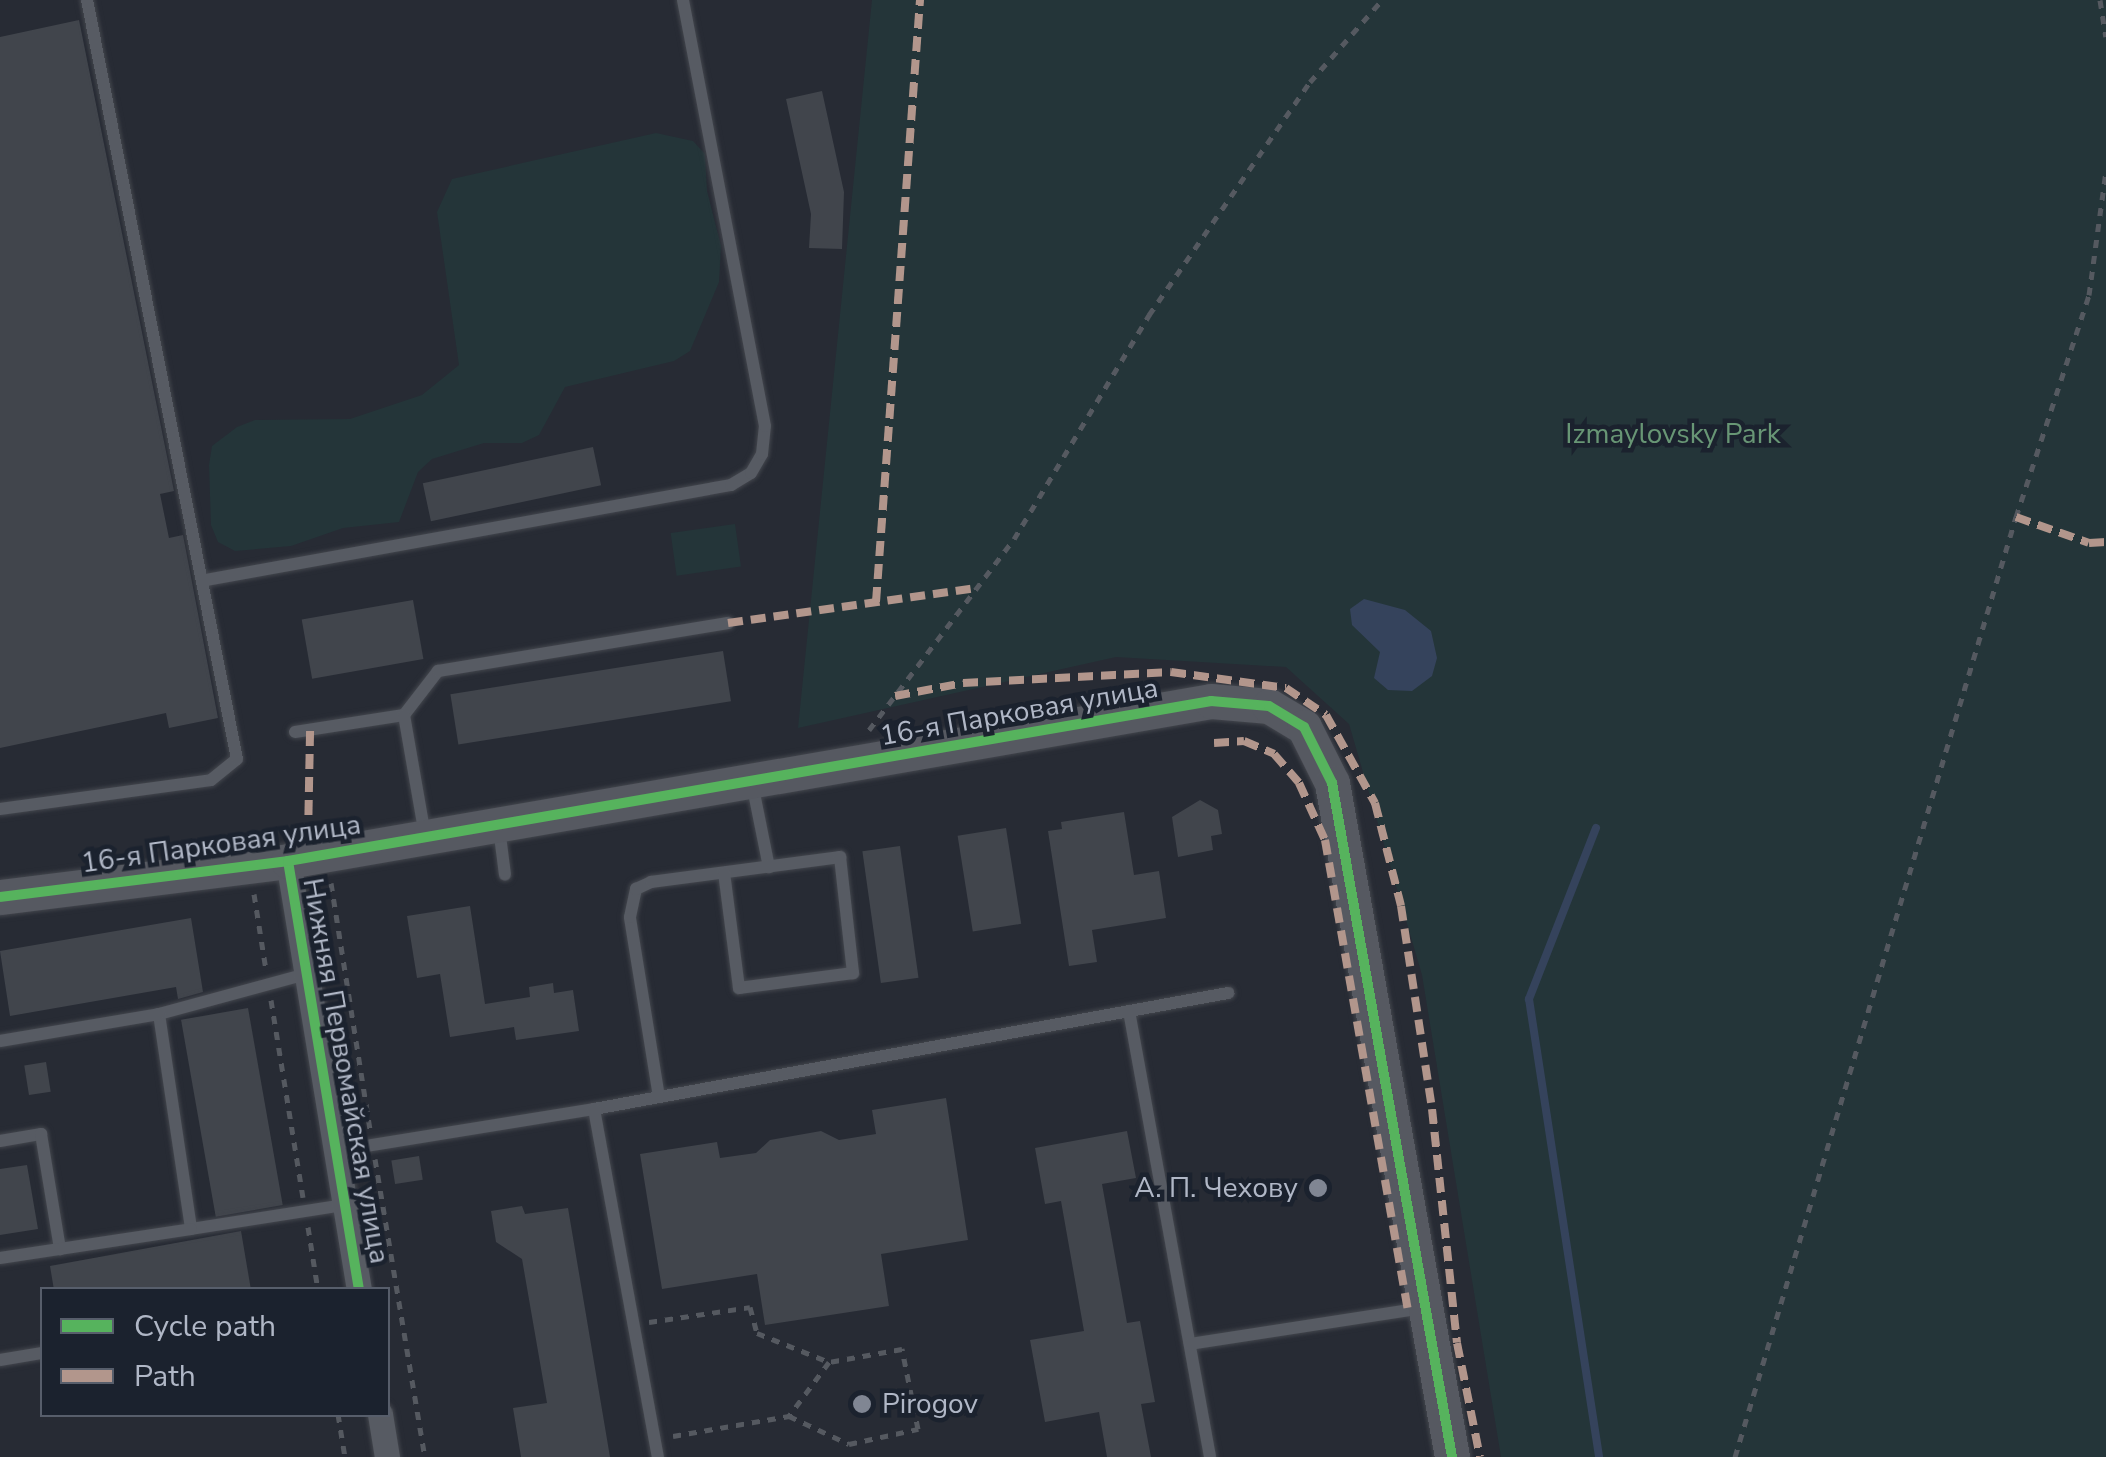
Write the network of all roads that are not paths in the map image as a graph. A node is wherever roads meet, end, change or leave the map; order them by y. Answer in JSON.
{"nodes":[{"id":1,"x":88,"y":0,"type":"edge"},
{"id":2,"x":683,"y":0,"type":"edge"},
{"id":3,"x":206,"y":580,"type":"junction"},
{"id":4,"x":728,"y":623,"type":"dead end"},
{"id":5,"x":404,"y":715,"type":"junction"},
{"id":6,"x":294,"y":732,"type":"dead end"},
{"id":7,"x":752,"y":783,"type":"junction"},
{"id":8,"x":0,"y":809,"type":"edge"},
{"id":9,"x":498,"y":825,"type":"junction"},
{"id":10,"x":426,"y":837,"type":"junction"},
{"id":11,"x":288,"y":860,"type":"junction"},
{"id":12,"x":769,"y":867,"type":"junction"},
{"id":13,"x":724,"y":874,"type":"junction"},
{"id":14,"x":505,"y":875,"type":"dead end"},
{"id":15,"x":0,"y":896,"type":"edge"},
{"id":16,"x":306,"y":974,"type":"junction"},
{"id":17,"x":1228,"y":993,"type":"dead end"},
{"id":18,"x":1129,"y":1011,"type":"junction"},
{"id":19,"x":159,"y":1014,"type":"junction"},
{"id":20,"x":0,"y":1041,"type":"edge"},
{"id":21,"x":659,"y":1097,"type":"junction"},
{"id":22,"x":594,"y":1108,"type":"junction"},
{"id":23,"x":0,"y":1141,"type":"edge"},
{"id":24,"x":335,"y":1152,"type":"junction"},
{"id":25,"x":344,"y":1205,"type":"junction"},
{"id":26,"x":191,"y":1229,"type":"junction"},
{"id":27,"x":60,"y":1249,"type":"junction"},
{"id":28,"x":0,"y":1258,"type":"edge"},
{"id":29,"x":358,"y":1287,"type":"edge"},
{"id":30,"x":1426,"y":1308,"type":"junction"},
{"id":31,"x":1190,"y":1344,"type":"junction"},
{"id":32,"x":40,"y":1353,"type":"edge"},
{"id":33,"x":0,"y":1360,"type":"edge"},
{"id":34,"x":380,"y":1417,"type":"edge"},
{"id":35,"x":387,"y":1457,"type":"edge"},
{"id":36,"x":658,"y":1457,"type":"edge"},
{"id":37,"x":1210,"y":1457,"type":"edge"},
{"id":38,"x":1452,"y":1457,"type":"edge"}],
"edges":[{"from":1,"to":3,"type":"lane"},
{"from":2,"to":3,"type":"lane"},
{"from":3,"to":8,"type":"lane"},
{"from":4,"to":5,"type":"lane"},
{"from":5,"to":6,"type":"lane"},
{"from":5,"to":10,"type":"lane"},
{"from":7,"to":9,"type":"main road","name":"16-я Парковая улица"},
{"from":7,"to":12,"type":"lane"},
{"from":7,"to":30,"type":"main road","name":"16-я Парковая улица"},
{"from":9,"to":10,"type":"main road","name":"16-я Парковая улица"},
{"from":9,"to":14,"type":"lane"},
{"from":10,"to":11,"type":"main road","name":"16-я Парковая улица"},
{"from":11,"to":15,"type":"main road","name":"16-я Парковая улица"},
{"from":11,"to":16,"type":"street","name":"Нижняя Первомайская улица"},
{"from":12,"to":13,"type":"lane"},
{"from":12,"to":13,"type":"lane"},
{"from":13,"to":21,"type":"lane"},
{"from":16,"to":19,"type":"lane"},
{"from":16,"to":24,"type":"street","name":"Нижняя Первомайская улица"},
{"from":17,"to":18,"type":"lane"},
{"from":18,"to":21,"type":"lane"},
{"from":18,"to":31,"type":"lane"},
{"from":19,"to":20,"type":"lane"},
{"from":19,"to":26,"type":"lane"},
{"from":21,"to":22,"type":"lane"},
{"from":22,"to":24,"type":"lane"},
{"from":22,"to":36,"type":"lane"},
{"from":23,"to":27,"type":"lane"},
{"from":24,"to":25,"type":"street","name":"Нижняя Первомайская улица"},
{"from":25,"to":26,"type":"lane"},
{"from":25,"to":29,"type":"street","name":"Нижняя Первомайская улица"},
{"from":26,"to":27,"type":"lane"},
{"from":27,"to":28,"type":"lane"},
{"from":30,"to":31,"type":"lane"},
{"from":30,"to":38,"type":"main road","name":"16-я Парковая улица"},
{"from":31,"to":37,"type":"lane"},
{"from":32,"to":33,"type":"lane"},
{"from":34,"to":35,"type":"street"}]}
